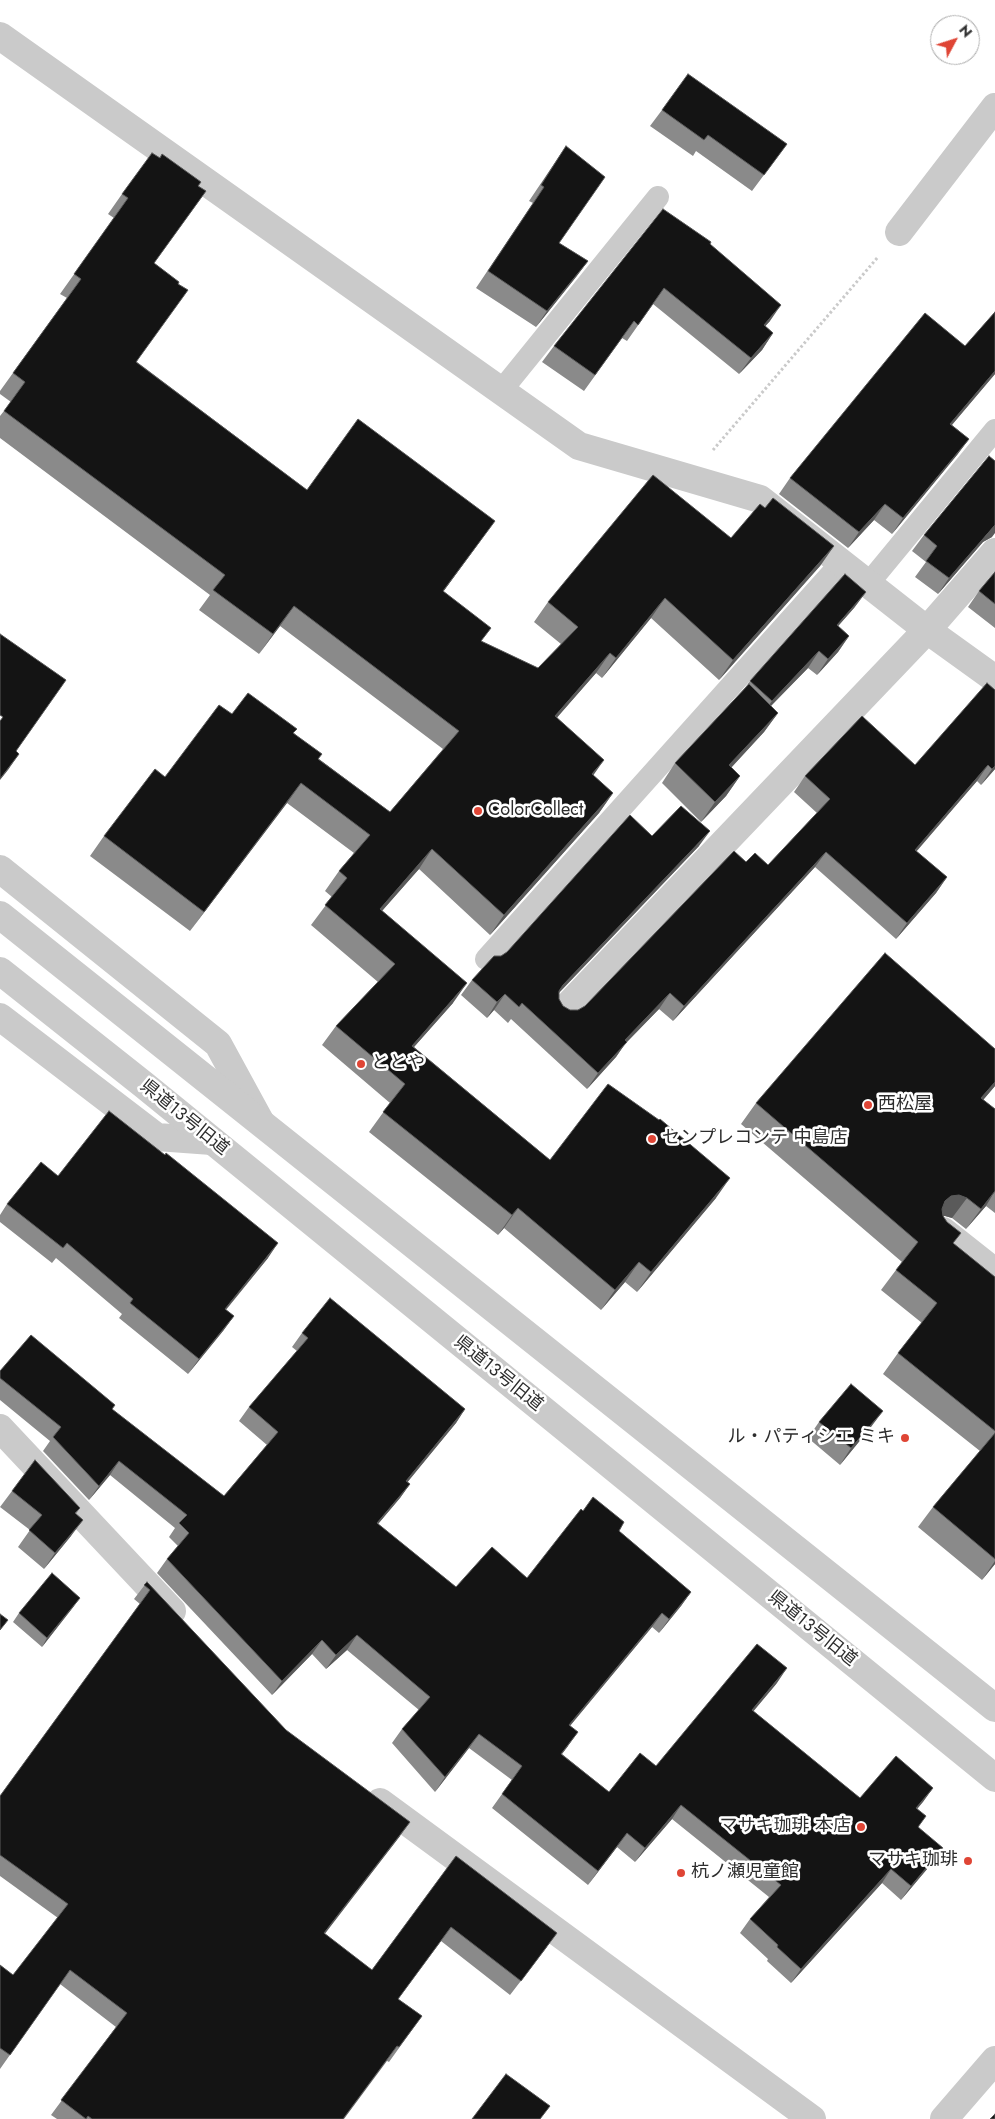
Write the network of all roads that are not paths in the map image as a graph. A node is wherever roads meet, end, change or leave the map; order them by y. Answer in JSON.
{"nodes":[{"id":1,"x":0,"y":36,"type":"edge"},
{"id":2,"x":995,"y":107,"type":"edge"},
{"id":3,"x":658,"y":197,"type":"dead end"},
{"id":4,"x":899,"y":232,"type":"road end"},
{"id":5,"x":501,"y":391,"type":"junction"},
{"id":6,"x":995,"y":430,"type":"edge"},
{"id":7,"x":995,"y":552,"type":"edge"},
{"id":8,"x":841,"y":563,"type":"junction"},
{"id":9,"x":868,"y":584,"type":"junction"},
{"id":10,"x":928,"y":630,"type":"junction"},
{"id":11,"x":995,"y":679,"type":"edge"},
{"id":12,"x":0,"y":869,"type":"edge"},
{"id":13,"x":0,"y":915,"type":"edge"},
{"id":14,"x":486,"y":960,"type":"dead end"},
{"id":15,"x":0,"y":971,"type":"edge"},
{"id":16,"x":563,"y":1011,"type":"edge"},
{"id":17,"x":0,"y":1017,"type":"edge"},
{"id":18,"x":260,"y":1121,"type":"junction"},
{"id":19,"x":212,"y":1141,"type":"junction"},
{"id":20,"x":943,"y":1232,"type":"edge"},
{"id":21,"x":995,"y":1272,"type":"edge"},
{"id":22,"x":0,"y":1428,"type":"edge"},
{"id":23,"x":191,"y":1632,"type":"edge"},
{"id":24,"x":995,"y":1708,"type":"edge"},
{"id":25,"x":995,"y":1778,"type":"edge"},
{"id":26,"x":358,"y":1786,"type":"edge"},
{"id":27,"x":995,"y":2060,"type":"edge"},
{"id":28,"x":812,"y":2119,"type":"edge"},
{"id":29,"x":944,"y":2119,"type":"edge"}],
"edges":[{"from":1,"to":5,"type":"street"},
{"from":2,"to":4,"type":"street"},
{"from":3,"to":5,"type":"lane"},
{"from":5,"to":8,"type":"street"},
{"from":6,"to":9,"type":"lane"},
{"from":7,"to":10,"type":"street"},
{"from":8,"to":9,"type":"street"},
{"from":8,"to":14,"type":"lane"},
{"from":9,"to":10,"type":"street"},
{"from":10,"to":11,"type":"street"},
{"from":10,"to":16,"type":"street"},
{"from":12,"to":18,"type":"street"},
{"from":13,"to":18,"type":"street"},
{"from":15,"to":19,"type":"street","name":"県道13号旧道"},
{"from":17,"to":19,"type":"street"},
{"from":18,"to":24,"type":"street"},
{"from":19,"to":25,"type":"street","name":"県道13号旧道"},
{"from":20,"to":21,"type":"street"},
{"from":22,"to":23,"type":"street"},
{"from":26,"to":28,"type":"street"},
{"from":27,"to":29,"type":"street"}]}
